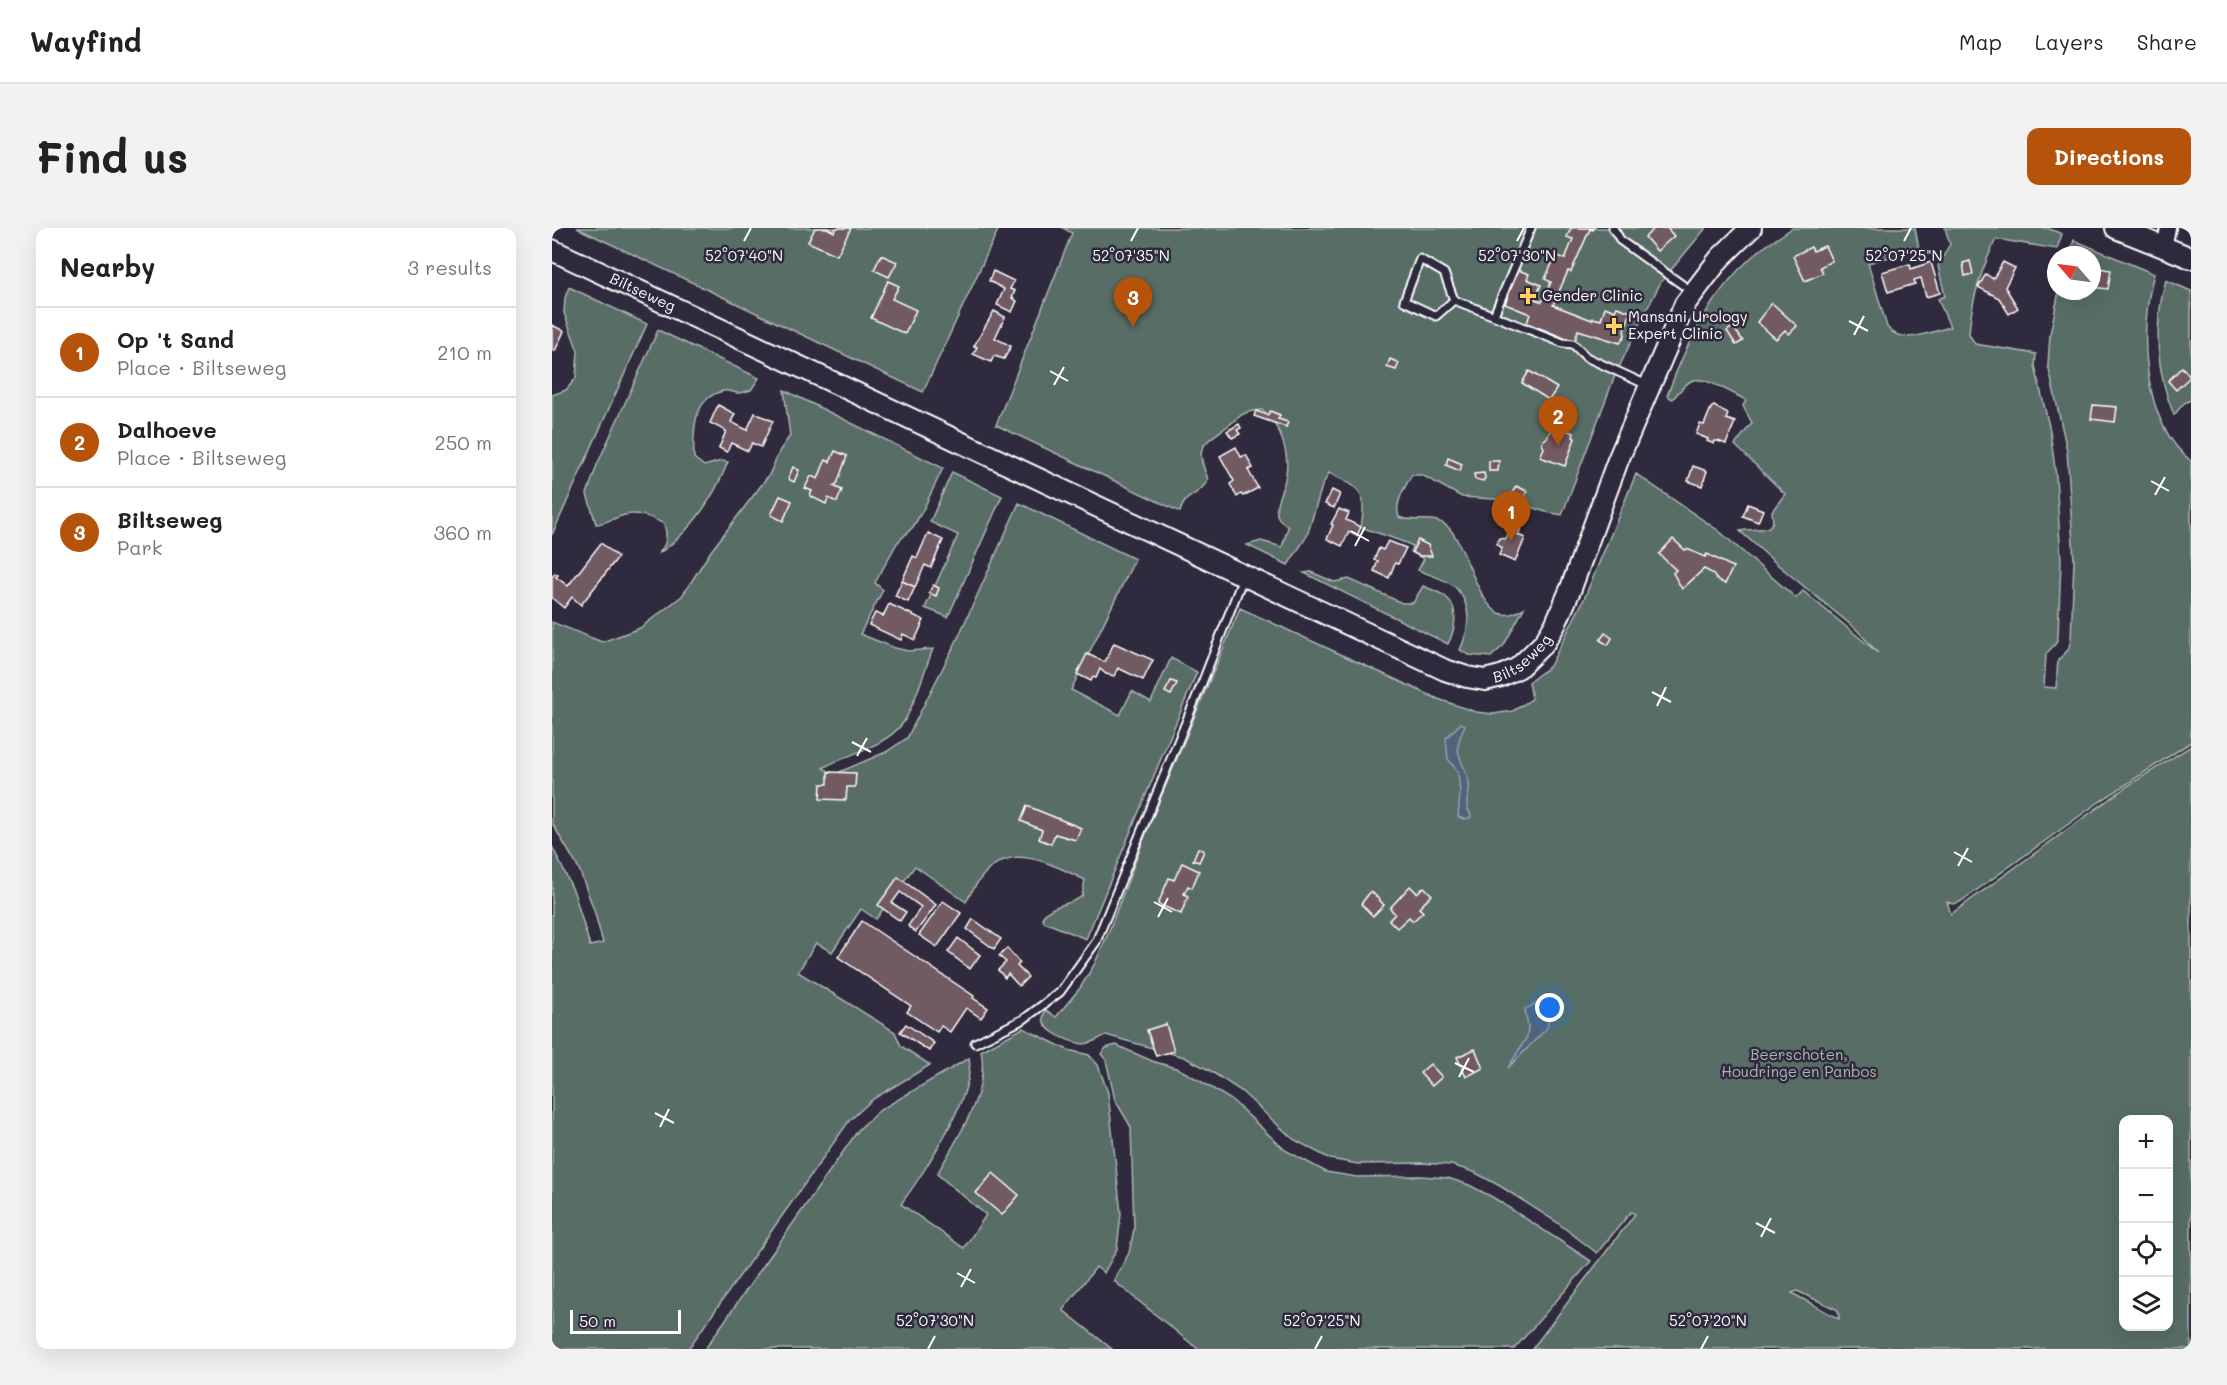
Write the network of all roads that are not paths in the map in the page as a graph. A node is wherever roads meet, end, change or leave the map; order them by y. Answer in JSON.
{"nodes":[{"id":1,"x":1531,"y":228,"type":"edge"},
{"id":2,"x":1613,"y":228,"type":"edge"},
{"id":3,"x":1751,"y":228,"type":"edge"},
{"id":4,"x":2116,"y":228,"type":"edge"},
{"id":5,"x":2168,"y":228,"type":"edge"},
{"id":6,"x":2164,"y":248,"type":"junction"},
{"id":7,"x":552,"y":250,"type":"edge"},
{"id":8,"x":2191,"y":258,"type":"edge"},
{"id":9,"x":1694,"y":292,"type":"junction"},
{"id":10,"x":1454,"y":300,"type":"junction"},
{"id":11,"x":1494,"y":315,"type":"junction"},
{"id":12,"x":1648,"y":386,"type":"junction"},
{"id":13,"x":1244,"y":576,"type":"junction"},
{"id":14,"x":975,"y":1043,"type":"dead end"}],
"edges":[{"from":1,"to":11,"type":"lane"},
{"from":2,"to":9,"type":"lane"},
{"from":3,"to":9,"type":"street","name":"Biltseweg"},
{"from":4,"to":6,"type":"street"},
{"from":5,"to":6,"type":"street"},
{"from":6,"to":8,"type":"street"},
{"from":7,"to":13,"type":"street","name":"Biltseweg"},
{"from":9,"to":12,"type":"street","name":"Biltseweg"},
{"from":10,"to":10,"type":"lane"},
{"from":10,"to":11,"type":"lane"},
{"from":11,"to":12,"type":"lane"},
{"from":12,"to":13,"type":"street","name":"Biltseweg"},
{"from":13,"to":14,"type":"lane"}]}
